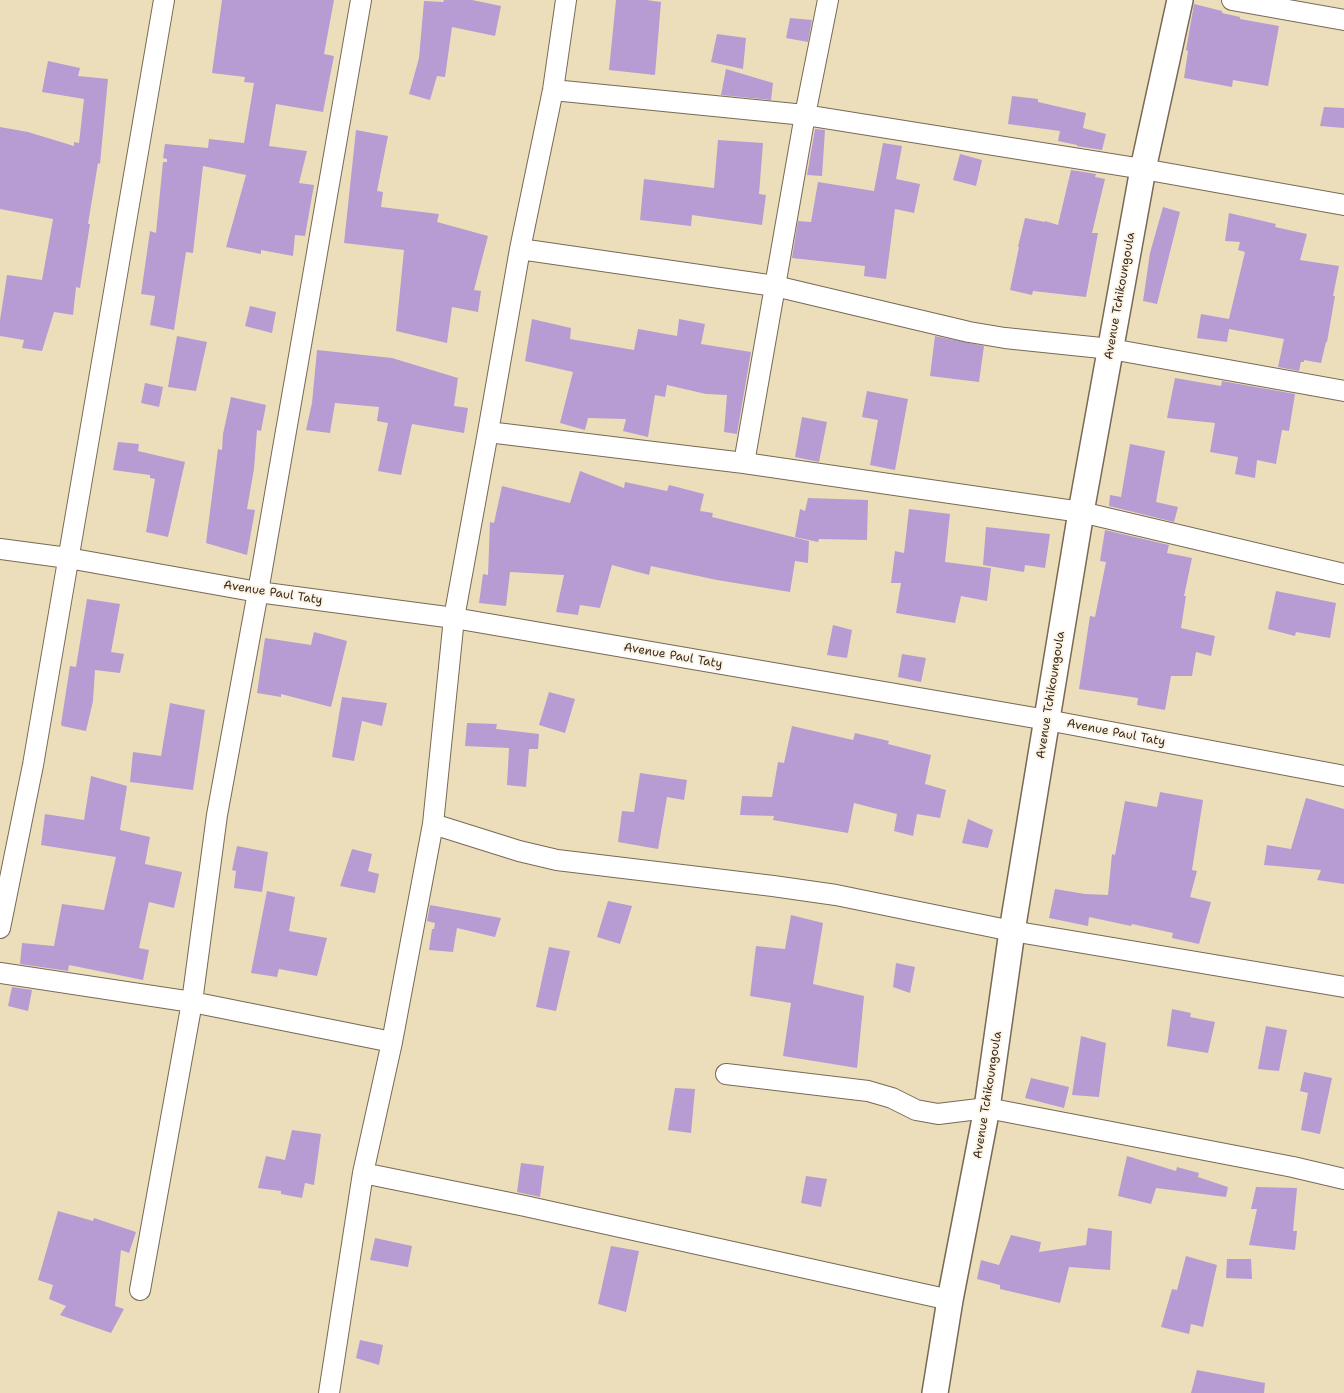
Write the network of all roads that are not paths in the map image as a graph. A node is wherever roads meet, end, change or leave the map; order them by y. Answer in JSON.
{"nodes":[{"id":1,"x":164,"y":0,"type":"edge"},
{"id":2,"x":361,"y":0,"type":"edge"},
{"id":3,"x":566,"y":0,"type":"edge"},
{"id":4,"x":828,"y":0,"type":"edge"},
{"id":5,"x":1180,"y":0,"type":"edge"},
{"id":6,"x":1232,"y":0,"type":"edge"},
{"id":7,"x":1344,"y":20,"type":"edge"},
{"id":8,"x":553,"y":90,"type":"junction"},
{"id":9,"x":804,"y":115,"type":"junction"},
{"id":10,"x":1143,"y":169,"type":"junction"},
{"id":11,"x":1344,"y":204,"type":"edge"},
{"id":12,"x":520,"y":249,"type":"junction"},
{"id":13,"x":775,"y":286,"type":"junction"},
{"id":14,"x":1111,"y":349,"type":"junction"},
{"id":15,"x":1344,"y":391,"type":"edge"},
{"id":16,"x":488,"y":432,"type":"junction"},
{"id":17,"x":744,"y":463,"type":"junction"},
{"id":18,"x":1081,"y":512,"type":"junction"},
{"id":19,"x":0,"y":549,"type":"edge"},
{"id":20,"x":68,"y":558,"type":"junction"},
{"id":21,"x":1344,"y":574,"type":"edge"},
{"id":22,"x":258,"y":592,"type":"junction"},
{"id":23,"x":454,"y":618,"type":"junction"},
{"id":24,"x":1048,"y":720,"type":"junction"},
{"id":25,"x":1344,"y":776,"type":"edge"},
{"id":26,"x":433,"y":824,"type":"junction"},
{"id":27,"x":0,"y":928,"type":"edge"},
{"id":28,"x":1012,"y":931,"type":"junction"},
{"id":29,"x":0,"y":972,"type":"edge"},
{"id":30,"x":1344,"y":987,"type":"edge"},
{"id":31,"x":192,"y":1002,"type":"junction"},
{"id":32,"x":392,"y":1042,"type":"junction"},
{"id":33,"x":726,"y":1074,"type":"dead end"},
{"id":34,"x":987,"y":1108,"type":"junction"},
{"id":35,"x":363,"y":1172,"type":"junction"},
{"id":36,"x":1344,"y":1178,"type":"edge"},
{"id":37,"x":140,"y":1290,"type":"dead end"},
{"id":38,"x":950,"y":1300,"type":"junction"},
{"id":39,"x":937,"y":1384,"type":"edge"},
{"id":40,"x":329,"y":1393,"type":"edge"}],
"edges":[{"from":1,"to":20,"type":"street"},
{"from":2,"to":22,"type":"street"},
{"from":3,"to":8,"type":"street"},
{"from":4,"to":9,"type":"street"},
{"from":5,"to":10,"type":"street","name":"Avenue Tchikoungoula"},
{"from":6,"to":7,"type":"street"},
{"from":8,"to":9,"type":"street"},
{"from":8,"to":12,"type":"street"},
{"from":9,"to":10,"type":"street"},
{"from":9,"to":13,"type":"street"},
{"from":10,"to":11,"type":"street"},
{"from":10,"to":14,"type":"street","name":"Avenue Tchikoungoula"},
{"from":12,"to":13,"type":"street"},
{"from":12,"to":16,"type":"street"},
{"from":13,"to":14,"type":"street"},
{"from":13,"to":17,"type":"street"},
{"from":14,"to":15,"type":"street"},
{"from":14,"to":18,"type":"street","name":"Avenue Tchikoungoula"},
{"from":16,"to":17,"type":"street"},
{"from":16,"to":23,"type":"street"},
{"from":17,"to":18,"type":"street"},
{"from":18,"to":21,"type":"street"},
{"from":18,"to":24,"type":"street","name":"Avenue Tchikoungoula"},
{"from":19,"to":20,"type":"street","name":"Avenue Paul Taty"},
{"from":20,"to":22,"type":"street","name":"Avenue Paul Taty"},
{"from":20,"to":27,"type":"street"},
{"from":22,"to":23,"type":"street","name":"Avenue Paul Taty"},
{"from":22,"to":31,"type":"street"},
{"from":23,"to":24,"type":"street","name":"Avenue Paul Taty"},
{"from":23,"to":26,"type":"street"},
{"from":24,"to":25,"type":"street","name":"Avenue Paul Taty"},
{"from":24,"to":28,"type":"street","name":"Avenue Tchikoungoula"},
{"from":26,"to":28,"type":"street"},
{"from":26,"to":32,"type":"street"},
{"from":28,"to":30,"type":"street"},
{"from":28,"to":34,"type":"street","name":"Avenue Tchikoungoula"},
{"from":29,"to":31,"type":"street"},
{"from":31,"to":32,"type":"street"},
{"from":31,"to":37,"type":"street"},
{"from":32,"to":35,"type":"street"},
{"from":33,"to":34,"type":"street"},
{"from":34,"to":36,"type":"street"},
{"from":34,"to":38,"type":"street","name":"Avenue Tchikoungoula"},
{"from":35,"to":38,"type":"street"},
{"from":35,"to":40,"type":"street"},
{"from":38,"to":39,"type":"street","name":"Avenue Tchikoungoula"}]}
